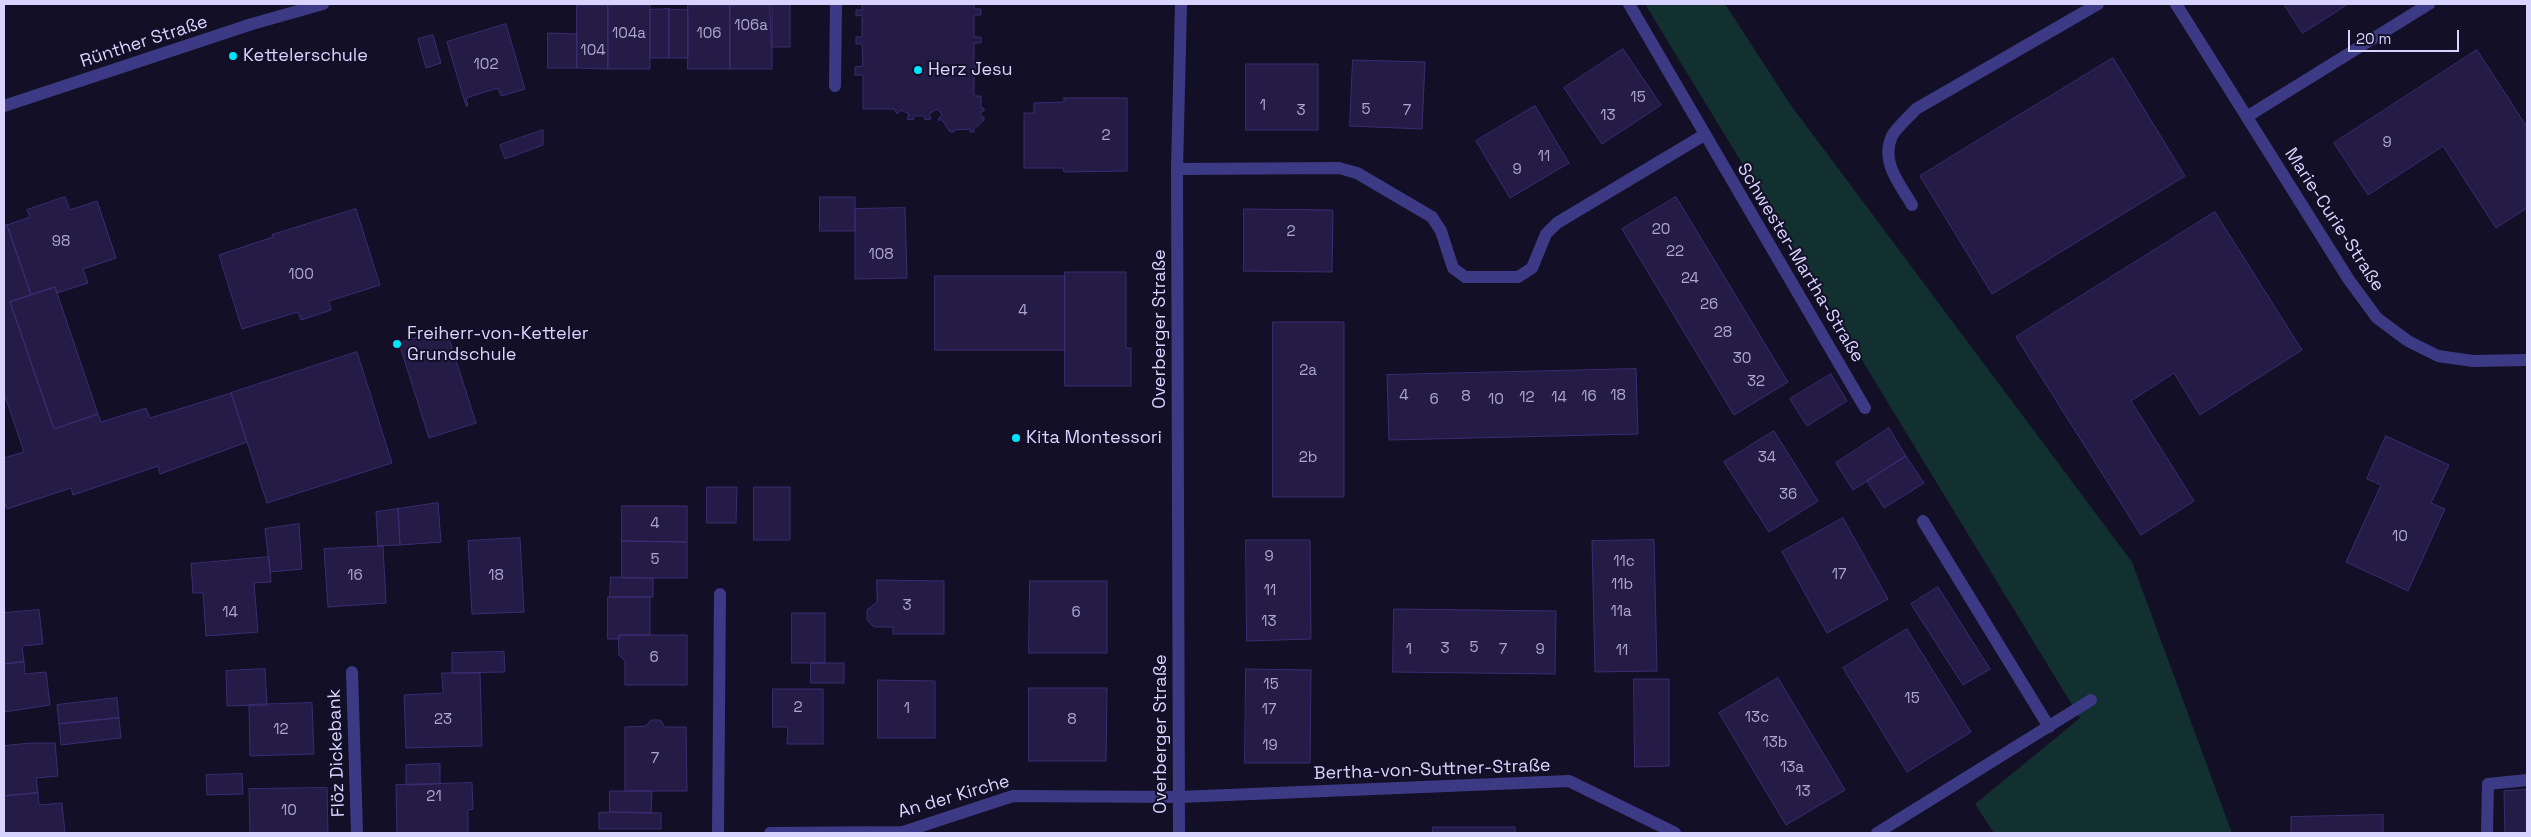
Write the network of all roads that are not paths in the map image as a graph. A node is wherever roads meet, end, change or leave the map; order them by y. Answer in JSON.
{"nodes":[{"id":1,"x":323,"y":4,"type":"edge"},
{"id":2,"x":836,"y":4,"type":"edge"},
{"id":3,"x":1181,"y":4,"type":"edge"},
{"id":4,"x":1629,"y":4,"type":"edge"},
{"id":5,"x":2098,"y":4,"type":"edge"},
{"id":6,"x":2176,"y":4,"type":"edge"},
{"id":7,"x":2429,"y":4,"type":"edge"},
{"id":8,"x":836,"y":86,"type":"dead end"},
{"id":9,"x":4,"y":106,"type":"edge"},
{"id":10,"x":2248,"y":116,"type":"junction"},
{"id":11,"x":1704,"y":135,"type":"junction"},
{"id":12,"x":1177,"y":169,"type":"junction"},
{"id":13,"x":1912,"y":205,"type":"dead end"},
{"id":14,"x":2527,"y":360,"type":"edge"},
{"id":15,"x":1865,"y":408,"type":"dead end"},
{"id":16,"x":1923,"y":520,"type":"dead end"},
{"id":17,"x":720,"y":594,"type":"dead end"},
{"id":18,"x":352,"y":672,"type":"dead end"},
{"id":19,"x":2091,"y":700,"type":"dead end"},
{"id":20,"x":2049,"y":727,"type":"junction"},
{"id":21,"x":2527,"y":780,"type":"edge"},
{"id":22,"x":1178,"y":798,"type":"junction"},
{"id":23,"x":357,"y":833,"type":"edge"},
{"id":24,"x":718,"y":833,"type":"edge"},
{"id":25,"x":770,"y":833,"type":"edge"},
{"id":26,"x":1179,"y":833,"type":"edge"},
{"id":27,"x":1675,"y":833,"type":"edge"},
{"id":28,"x":1877,"y":833,"type":"edge"},
{"id":29,"x":2487,"y":833,"type":"edge"}],
"edges":[{"from":1,"to":9,"type":"street","name":"Rünther Straße"},
{"from":2,"to":8,"type":"street"},
{"from":3,"to":12,"type":"street","name":"Overberger Straße"},
{"from":4,"to":11,"type":"street","name":"Schwester-Martha-Straße"},
{"from":5,"to":13,"type":"street"},
{"from":6,"to":10,"type":"street","name":"Marie-Curie-Straße"},
{"from":7,"to":10,"type":"street"},
{"from":10,"to":14,"type":"street","name":"Marie-Curie-Straße"},
{"from":11,"to":12,"type":"street"},
{"from":11,"to":15,"type":"street","name":"Schwester-Martha-Straße"},
{"from":12,"to":22,"type":"street","name":"Overberger Straße"},
{"from":16,"to":20,"type":"street"},
{"from":17,"to":24,"type":"street"},
{"from":18,"to":23,"type":"street","name":"Flöz Dickebank"},
{"from":19,"to":20,"type":"street"},
{"from":20,"to":28,"type":"street"},
{"from":21,"to":29,"type":"street"},
{"from":22,"to":25,"type":"street","name":"An der Kirche"},
{"from":22,"to":26,"type":"street","name":"Overberger Straße"},
{"from":22,"to":27,"type":"street","name":"Bertha-von-Suttner-Straße"}]}
